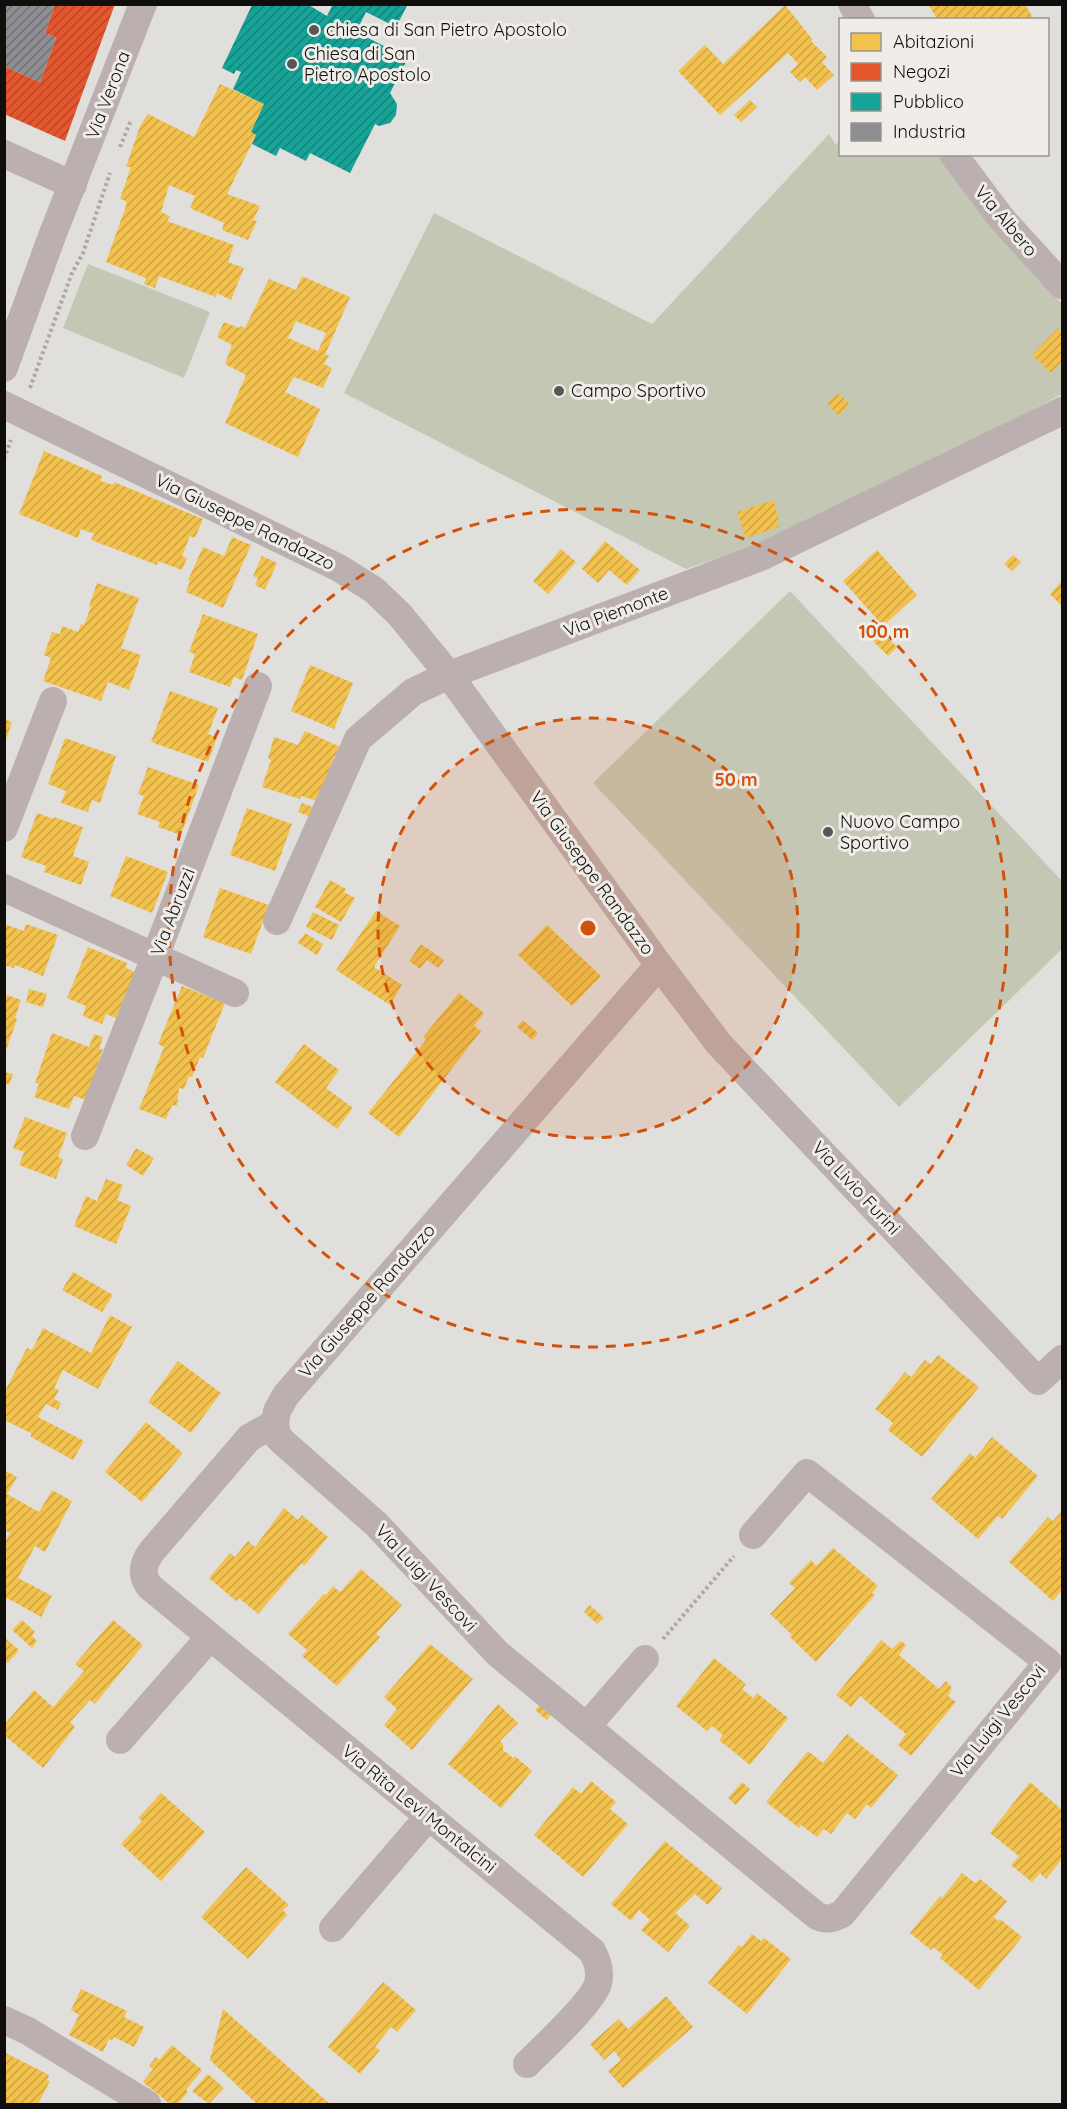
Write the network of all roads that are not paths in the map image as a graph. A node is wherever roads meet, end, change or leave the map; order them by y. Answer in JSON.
{"nodes":[{"id":1,"x":143,"y":4,"type":"edge"},
{"id":2,"x":852,"y":4,"type":"edge"},
{"id":3,"x":860,"y":18,"type":"edge"},
{"id":4,"x":4,"y":154,"type":"edge"},
{"id":5,"x":955,"y":156,"type":"edge"},
{"id":6,"x":73,"y":185,"type":"junction"},
{"id":7,"x":1062,"y":285,"type":"edge"},
{"id":8,"x":4,"y":368,"type":"edge"},
{"id":9,"x":13,"y":409,"type":"edge"},
{"id":10,"x":1062,"y":411,"type":"edge"},
{"id":11,"x":449,"y":675,"type":"junction"},
{"id":12,"x":258,"y":686,"type":"dead end"},
{"id":13,"x":53,"y":701,"type":"dead end"},
{"id":14,"x":4,"y":828,"type":"edge"},
{"id":15,"x":4,"y":888,"type":"edge"},
{"id":16,"x":277,"y":921,"type":"dead end"},
{"id":17,"x":156,"y":957,"type":"junction"},
{"id":18,"x":658,"y":964,"type":"junction"},
{"id":19,"x":235,"y":993,"type":"dead end"},
{"id":20,"x":85,"y":1136,"type":"dead end"},
{"id":21,"x":1062,"y":1359,"type":"edge"},
{"id":22,"x":275,"y":1423,"type":"junction"},
{"id":23,"x":753,"y":1535,"type":"road end"},
{"id":24,"x":210,"y":1637,"type":"junction"},
{"id":25,"x":645,"y":1659,"type":"road end"},
{"id":26,"x":586,"y":1726,"type":"junction"},
{"id":27,"x":120,"y":1740,"type":"dead end"},
{"id":28,"x":429,"y":1816,"type":"junction"},
{"id":29,"x":333,"y":1928,"type":"dead end"},
{"id":30,"x":4,"y":2020,"type":"edge"},
{"id":31,"x":527,"y":2064,"type":"dead end"},
{"id":32,"x":147,"y":2104,"type":"edge"}],
"edges":[{"from":1,"to":6,"type":"street","name":"Via Verona"},
{"from":2,"to":3,"type":"street"},
{"from":4,"to":6,"type":"street"},
{"from":5,"to":7,"type":"street","name":"Via Albero"},
{"from":6,"to":8,"type":"street","name":"Via Verona"},
{"from":9,"to":11,"type":"street","name":"Via Giuseppe Randazzo"},
{"from":10,"to":11,"type":"street","name":"Via Piemonte"},
{"from":11,"to":16,"type":"street","name":"Via Piemonte"},
{"from":11,"to":18,"type":"street","name":"Via Giuseppe Randazzo"},
{"from":12,"to":17,"type":"street","name":"Via Abruzzi"},
{"from":13,"to":14,"type":"street"},
{"from":15,"to":17,"type":"street"},
{"from":17,"to":19,"type":"street"},
{"from":17,"to":20,"type":"street","name":"Via Abruzzi"},
{"from":18,"to":21,"type":"street","name":"Via Livio Furini"},
{"from":18,"to":22,"type":"street","name":"Via Giuseppe Randazzo"},
{"from":22,"to":24,"type":"street","name":"Via Rita Levi Montalcini"},
{"from":22,"to":26,"type":"street","name":"Via Luigi Vescovi"},
{"from":23,"to":26,"type":"street","name":"Via Luigi Vescovi"},
{"from":24,"to":27,"type":"street"},
{"from":24,"to":28,"type":"street","name":"Via Rita Levi Montalcini"},
{"from":25,"to":26,"type":"street"},
{"from":28,"to":29,"type":"street"},
{"from":28,"to":31,"type":"street","name":"Via Rita Levi Montalcini"},
{"from":30,"to":32,"type":"street"}]}
